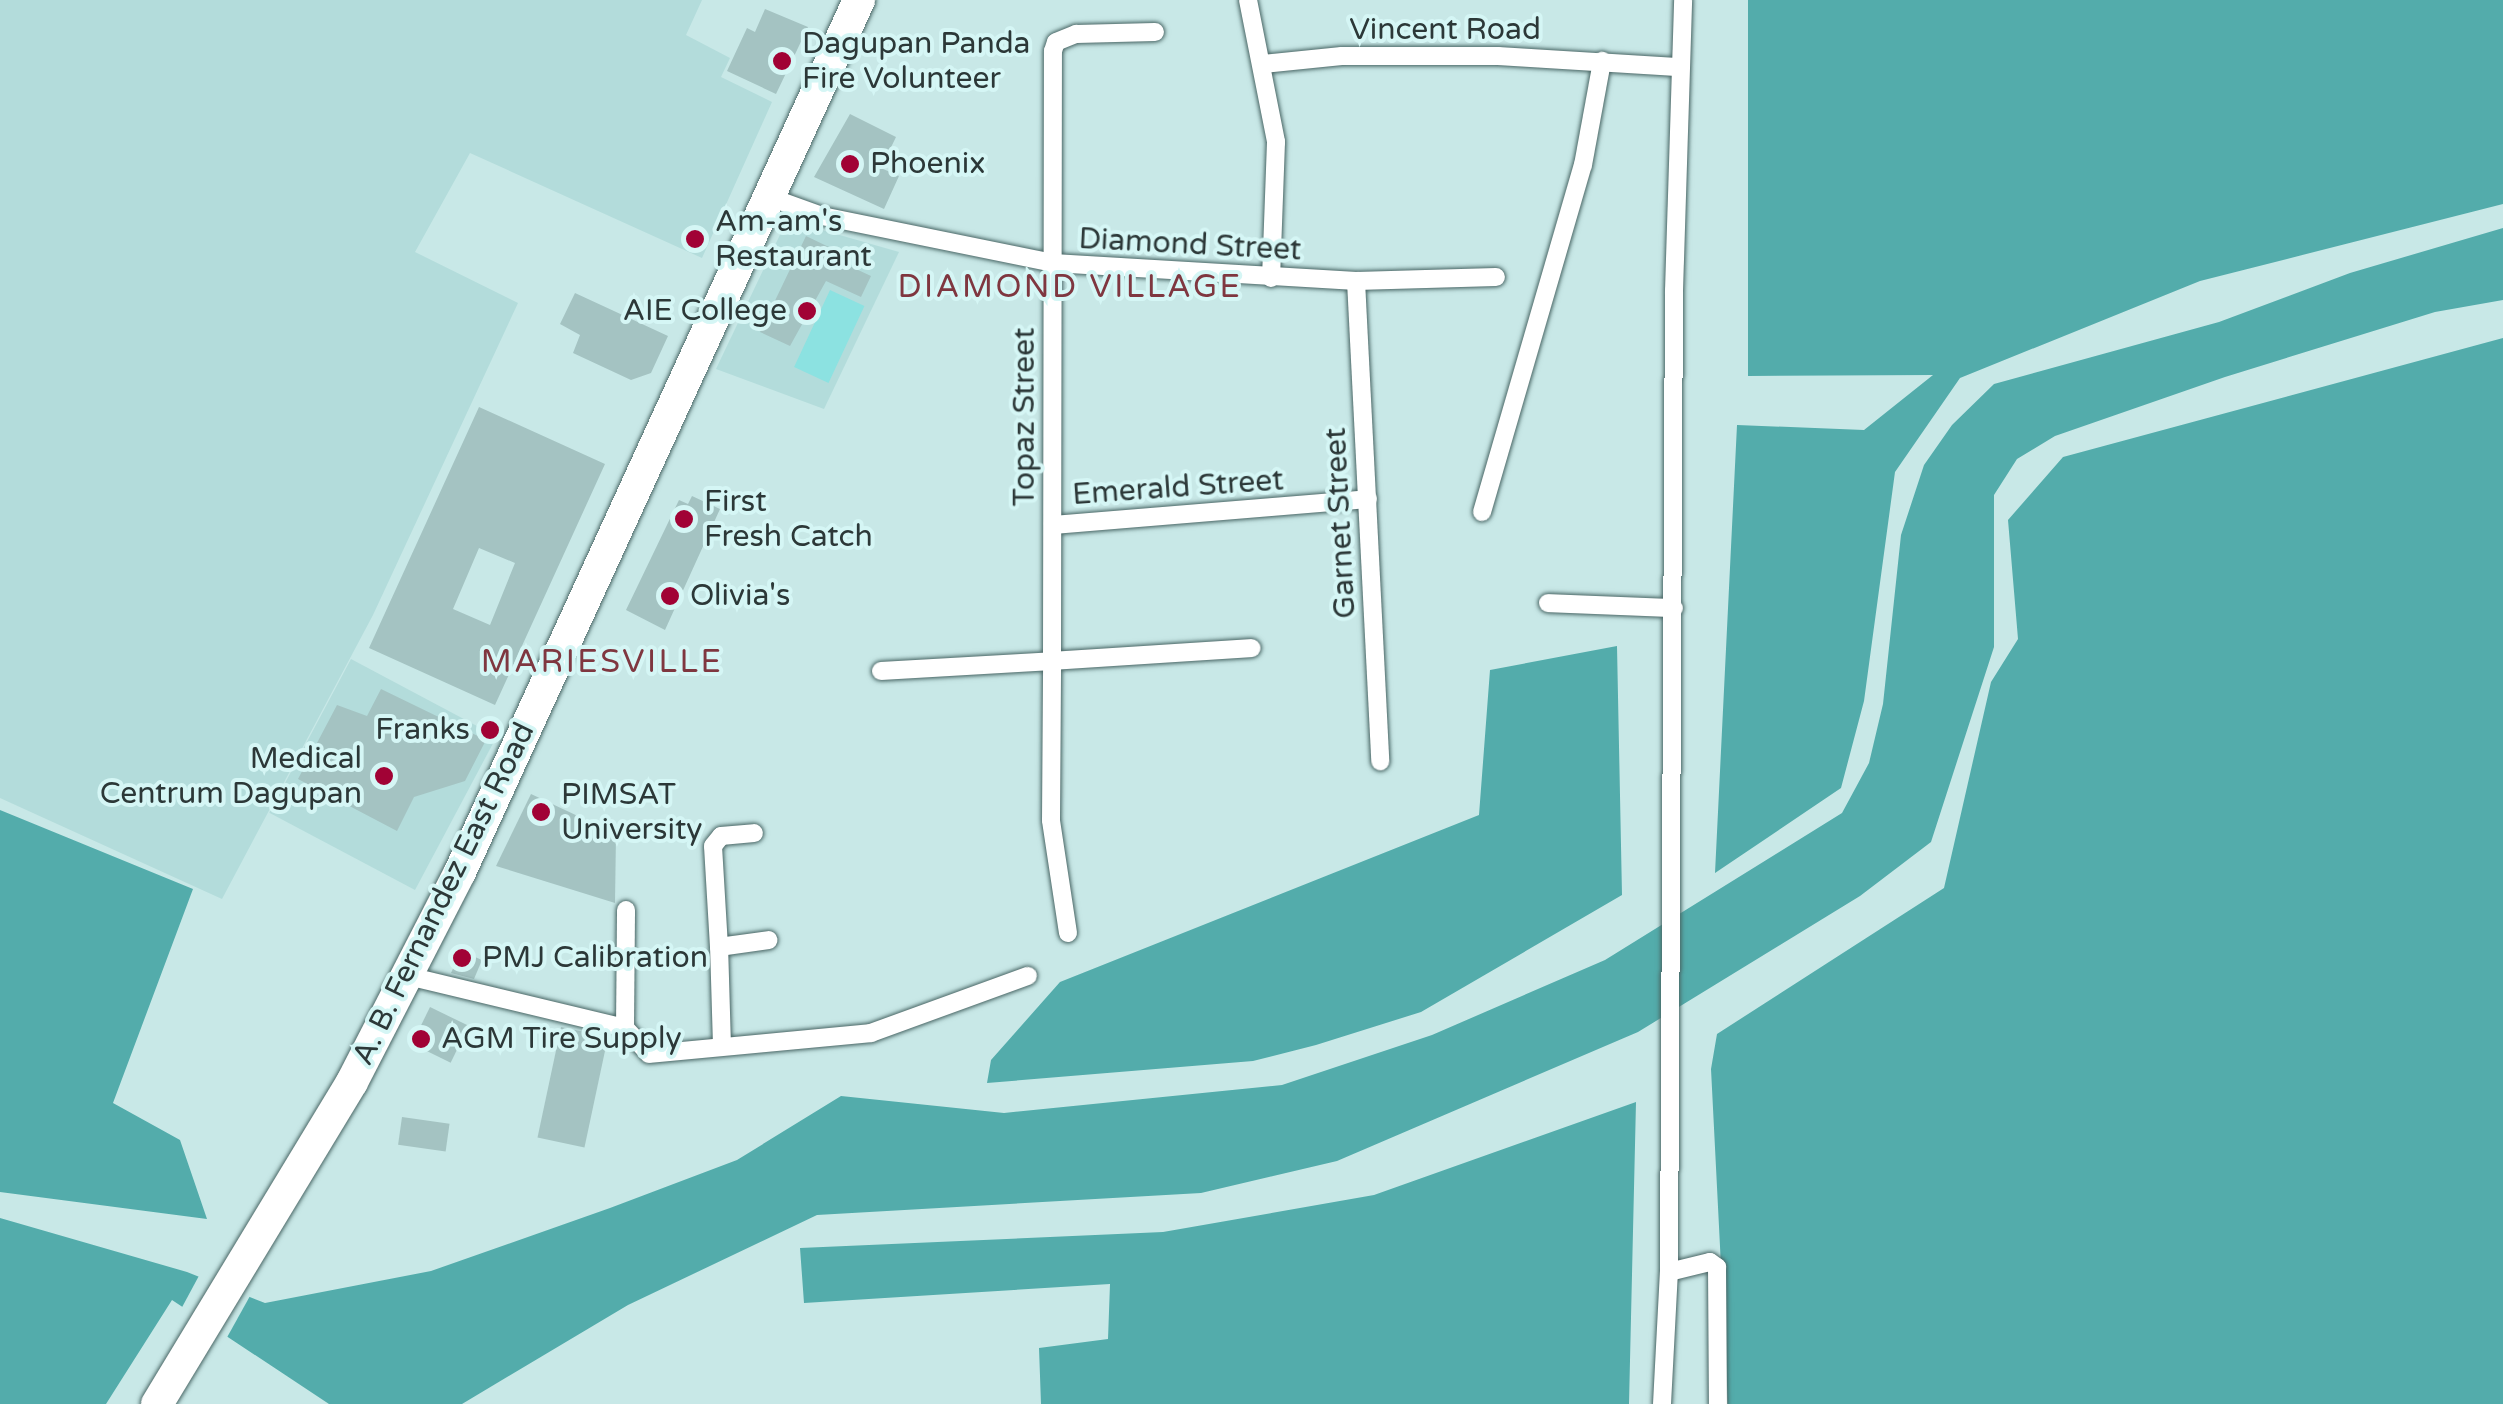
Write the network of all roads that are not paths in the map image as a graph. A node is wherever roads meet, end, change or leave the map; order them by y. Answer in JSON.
{"nodes":[{"id":1,"x":859,"y":0,"type":"edge"},
{"id":2,"x":1248,"y":0,"type":"edge"},
{"id":3,"x":1684,"y":0,"type":"edge"},
{"id":4,"x":1155,"y":32,"type":"dead end"},
{"id":5,"x":1602,"y":61,"type":"junction"},
{"id":6,"x":1263,"y":64,"type":"junction"},
{"id":7,"x":1677,"y":67,"type":"junction"},
{"id":8,"x":769,"y":197,"type":"junction"},
{"id":9,"x":1052,"y":264,"type":"junction"},
{"id":10,"x":1496,"y":277,"type":"dead end"},
{"id":11,"x":1271,"y":278,"type":"junction"},
{"id":12,"x":1356,"y":281,"type":"junction"},
{"id":13,"x":1368,"y":500,"type":"junction"},
{"id":14,"x":1482,"y":512,"type":"dead end"},
{"id":15,"x":1053,"y":525,"type":"junction"},
{"id":16,"x":1548,"y":603,"type":"dead end"},
{"id":17,"x":1674,"y":608,"type":"junction"},
{"id":18,"x":1252,"y":648,"type":"dead end"},
{"id":19,"x":1052,"y":661,"type":"junction"},
{"id":20,"x":881,"y":671,"type":"dead end"},
{"id":21,"x":1380,"y":762,"type":"dead end"},
{"id":22,"x":754,"y":833,"type":"dead end"},
{"id":23,"x":626,"y":910,"type":"dead end"},
{"id":24,"x":1068,"y":932,"type":"dead end"},
{"id":25,"x":769,"y":940,"type":"dead end"},
{"id":26,"x":719,"y":946,"type":"junction"},
{"id":27,"x":408,"y":976,"type":"junction"},
{"id":28,"x":1028,"y":976,"type":"dead end"},
{"id":29,"x":625,"y":1028,"type":"junction"},
{"id":30,"x":722,"y":1046,"type":"junction"},
{"id":31,"x":1669,"y":1272,"type":"junction"},
{"id":32,"x":157,"y":1404,"type":"edge"},
{"id":33,"x":1662,"y":1404,"type":"edge"},
{"id":34,"x":1718,"y":1404,"type":"edge"}],
"edges":[{"from":1,"to":8,"type":"highway","name":"A. B. Fernandez East Road"},
{"from":2,"to":6,"type":"street"},
{"from":3,"to":7,"type":"street"},
{"from":4,"to":9,"type":"street","name":"Topaz Street"},
{"from":5,"to":6,"type":"street","name":"Vincent Road"},
{"from":5,"to":7,"type":"street","name":"Vincent Road"},
{"from":5,"to":14,"type":"street"},
{"from":6,"to":11,"type":"street"},
{"from":7,"to":17,"type":"street"},
{"from":8,"to":9,"type":"street","name":"Diamond Street"},
{"from":8,"to":27,"type":"highway","name":"A. B. Fernandez East Road"},
{"from":9,"to":11,"type":"street","name":"Diamond Street"},
{"from":9,"to":15,"type":"street","name":"Topaz Street"},
{"from":10,"to":12,"type":"street","name":"Diamond Street"},
{"from":11,"to":12,"type":"street","name":"Diamond Street"},
{"from":12,"to":13,"type":"street","name":"Garnet Street"},
{"from":13,"to":15,"type":"street","name":"Emerald Street"},
{"from":13,"to":21,"type":"street","name":"Garnet Street"},
{"from":15,"to":19,"type":"street","name":"Topaz Street"},
{"from":16,"to":17,"type":"street"},
{"from":17,"to":31,"type":"street"},
{"from":18,"to":19,"type":"street"},
{"from":19,"to":20,"type":"street"},
{"from":19,"to":24,"type":"street","name":"Topaz Street"},
{"from":22,"to":26,"type":"street"},
{"from":23,"to":29,"type":"street"},
{"from":25,"to":26,"type":"street"},
{"from":26,"to":30,"type":"street"},
{"from":27,"to":29,"type":"street"},
{"from":27,"to":32,"type":"highway","name":"A. B. Fernandez East Road"},
{"from":28,"to":30,"type":"street"},
{"from":29,"to":30,"type":"street"},
{"from":31,"to":33,"type":"street"},
{"from":31,"to":34,"type":"street"}]}
